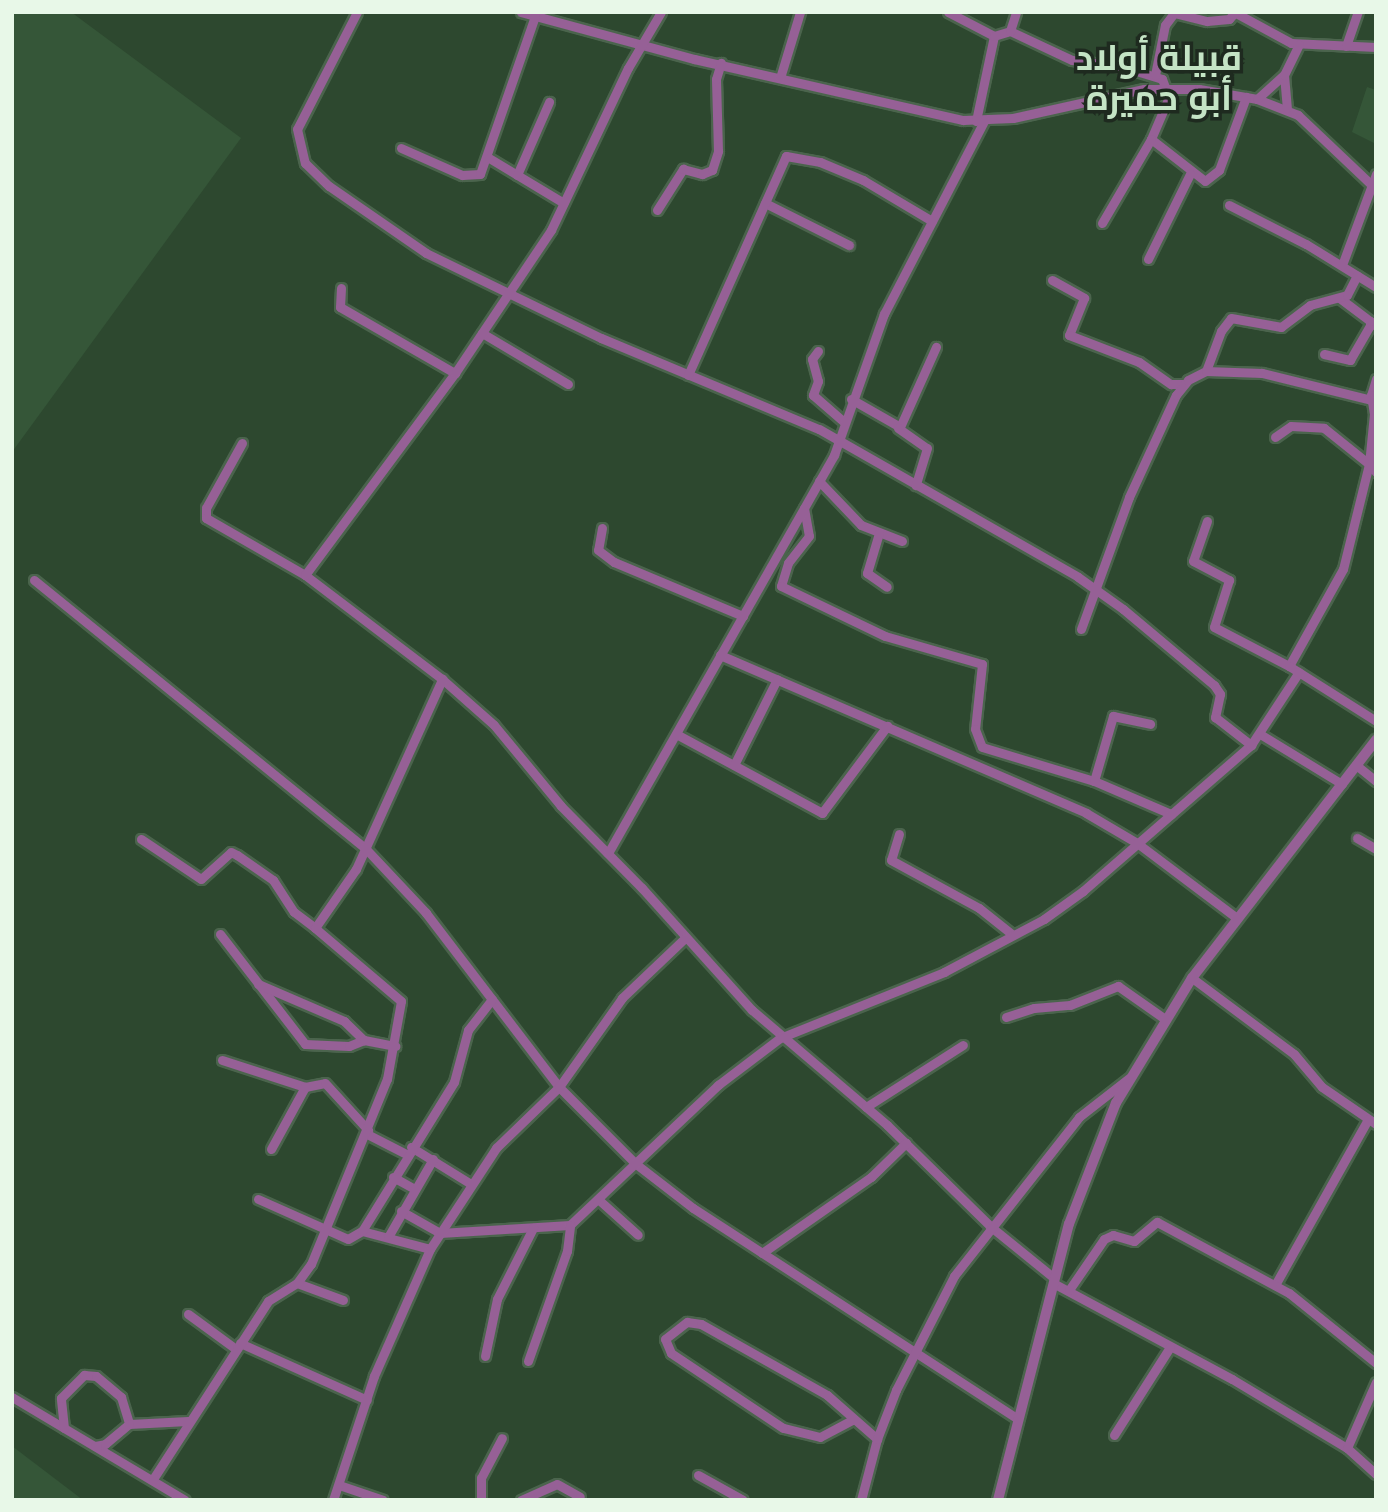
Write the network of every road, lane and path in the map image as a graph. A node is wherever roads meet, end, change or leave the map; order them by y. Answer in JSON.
{"nodes":[{"id":1,"x":357,"y":12,"type":"edge"},
{"id":2,"x":521,"y":12,"type":"edge"},
{"id":3,"x":661,"y":12,"type":"edge"},
{"id":4,"x":800,"y":12,"type":"edge"},
{"id":5,"x":948,"y":12,"type":"edge"},
{"id":6,"x":1016,"y":12,"type":"edge"},
{"id":7,"x":1235,"y":12,"type":"edge"},
{"id":8,"x":1358,"y":12,"type":"edge"},
{"id":9,"x":535,"y":16,"type":"junction"},
{"id":10,"x":1010,"y":30,"type":"junction"},
{"id":11,"x":994,"y":36,"type":"junction"},
{"id":12,"x":1299,"y":44,"type":"junction"},
{"id":13,"x":640,"y":45,"type":"junction"},
{"id":14,"x":1346,"y":46,"type":"junction"},
{"id":15,"x":1376,"y":47,"type":"edge"},
{"id":16,"x":721,"y":63,"type":"junction"},
{"id":17,"x":1155,"y":75,"type":"junction"},
{"id":18,"x":1283,"y":75,"type":"junction"},
{"id":19,"x":780,"y":78,"type":"junction"},
{"id":20,"x":1169,"y":88,"type":"junction"},
{"id":21,"x":1246,"y":97,"type":"junction"},
{"id":22,"x":1256,"y":99,"type":"junction"},
{"id":23,"x":550,"y":102,"type":"dead end"},
{"id":24,"x":1287,"y":108,"type":"junction"},
{"id":25,"x":980,"y":121,"type":"junction"},
{"id":26,"x":1152,"y":139,"type":"junction"},
{"id":27,"x":401,"y":148,"type":"dead end"},
{"id":28,"x":489,"y":158,"type":"junction"},
{"id":29,"x":1190,"y":174,"type":"junction"},
{"id":30,"x":1376,"y":174,"type":"edge"},
{"id":31,"x":517,"y":176,"type":"junction"},
{"id":32,"x":1373,"y":187,"type":"edge"},
{"id":33,"x":564,"y":203,"type":"junction"},
{"id":34,"x":765,"y":203,"type":"junction"},
{"id":35,"x":1229,"y":205,"type":"dead end"},
{"id":36,"x":657,"y":211,"type":"dead end"},
{"id":37,"x":932,"y":221,"type":"junction"},
{"id":38,"x":1102,"y":223,"type":"dead end"},
{"id":39,"x":849,"y":245,"type":"dead end"},
{"id":40,"x":1148,"y":259,"type":"dead end"},
{"id":41,"x":1342,"y":265,"type":"junction"},
{"id":42,"x":1357,"y":275,"type":"junction"},
{"id":43,"x":1052,"y":280,"type":"dead end"},
{"id":44,"x":1376,"y":286,"type":"edge"},
{"id":45,"x":341,"y":288,"type":"dead end"},
{"id":46,"x":511,"y":294,"type":"junction"},
{"id":47,"x":1340,"y":298,"type":"junction"},
{"id":48,"x":482,"y":334,"type":"junction"},
{"id":49,"x":936,"y":346,"type":"dead end"},
{"id":50,"x":818,"y":351,"type":"dead end"},
{"id":51,"x":1324,"y":354,"type":"dead end"},
{"id":52,"x":1206,"y":370,"type":"junction"},
{"id":53,"x":455,"y":373,"type":"junction"},
{"id":54,"x":688,"y":375,"type":"junction"},
{"id":55,"x":1376,"y":379,"type":"edge"},
{"id":56,"x":568,"y":384,"type":"dead end"},
{"id":57,"x":1184,"y":384,"type":"junction"},
{"id":58,"x":850,"y":399,"type":"junction"},
{"id":59,"x":1371,"y":400,"type":"junction"},
{"id":60,"x":1375,"y":416,"type":"edge"},
{"id":61,"x":844,"y":422,"type":"junction"},
{"id":62,"x":898,"y":428,"type":"junction"},
{"id":63,"x":1275,"y":437,"type":"dead end"},
{"id":64,"x":840,"y":440,"type":"junction"},
{"id":65,"x":242,"y":443,"type":"dead end"},
{"id":66,"x":1372,"y":468,"type":"edge"},
{"id":67,"x":820,"y":481,"type":"junction"},
{"id":68,"x":916,"y":485,"type":"junction"},
{"id":69,"x":804,"y":508,"type":"junction"},
{"id":70,"x":1207,"y":521,"type":"dead end"},
{"id":71,"x":602,"y":528,"type":"dead end"},
{"id":72,"x":880,"y":533,"type":"junction"},
{"id":73,"x":902,"y":541,"type":"dead end"},
{"id":74,"x":305,"y":575,"type":"junction"},
{"id":75,"x":34,"y":580,"type":"dead end"},
{"id":76,"x":887,"y":587,"type":"dead end"},
{"id":77,"x":1095,"y":588,"type":"junction"},
{"id":78,"x":743,"y":616,"type":"junction"},
{"id":79,"x":1081,"y":629,"type":"dead end"},
{"id":80,"x":720,"y":655,"type":"junction"},
{"id":81,"x":1289,"y":666,"type":"junction"},
{"id":82,"x":1299,"y":672,"type":"junction"},
{"id":83,"x":442,"y":679,"type":"junction"},
{"id":84,"x":777,"y":679,"type":"junction"},
{"id":85,"x":1376,"y":721,"type":"edge"},
{"id":86,"x":1150,"y":724,"type":"dead end"},
{"id":87,"x":887,"y":726,"type":"junction"},
{"id":88,"x":1261,"y":734,"type":"junction"},
{"id":89,"x":678,"y":735,"type":"junction"},
{"id":90,"x":1376,"y":740,"type":"edge"},
{"id":91,"x":1251,"y":745,"type":"junction"},
{"id":92,"x":734,"y":765,"type":"junction"},
{"id":93,"x":1356,"y":765,"type":"junction"},
{"id":94,"x":1094,"y":781,"type":"junction"},
{"id":95,"x":1376,"y":781,"type":"edge"},
{"id":96,"x":1342,"y":784,"type":"junction"},
{"id":97,"x":1171,"y":814,"type":"junction"},
{"id":98,"x":899,"y":834,"type":"dead end"},
{"id":99,"x":1357,"y":838,"type":"dead end"},
{"id":100,"x":141,"y":839,"type":"dead end"},
{"id":101,"x":1137,"y":843,"type":"junction"},
{"id":102,"x":366,"y":849,"type":"junction"},
{"id":103,"x":1376,"y":849,"type":"edge"},
{"id":104,"x":608,"y":853,"type":"junction"},
{"id":105,"x":1237,"y":918,"type":"junction"},
{"id":106,"x":315,"y":928,"type":"junction"},
{"id":107,"x":220,"y":933,"type":"dead end"},
{"id":108,"x":1013,"y":935,"type":"junction"},
{"id":109,"x":684,"y":939,"type":"junction"},
{"id":110,"x":1192,"y":978,"type":"junction"},
{"id":111,"x":257,"y":983,"type":"junction"},
{"id":112,"x":492,"y":999,"type":"junction"},
{"id":113,"x":1006,"y":1017,"type":"dead end"},
{"id":114,"x":1165,"y":1019,"type":"junction"},
{"id":115,"x":780,"y":1038,"type":"junction"},
{"id":116,"x":365,"y":1040,"type":"junction"},
{"id":117,"x":963,"y":1045,"type":"dead end"},
{"id":118,"x":395,"y":1046,"type":"junction"},
{"id":119,"x":222,"y":1060,"type":"dead end"},
{"id":120,"x":1129,"y":1078,"type":"junction"},
{"id":121,"x":305,"y":1087,"type":"junction"},
{"id":122,"x":559,"y":1087,"type":"junction"},
{"id":123,"x":866,"y":1107,"type":"junction"},
{"id":124,"x":1372,"y":1122,"type":"edge"},
{"id":125,"x":367,"y":1132,"type":"junction"},
{"id":126,"x":906,"y":1143,"type":"junction"},
{"id":127,"x":271,"y":1149,"type":"dead end"},
{"id":128,"x":409,"y":1150,"type":"junction"},
{"id":129,"x":433,"y":1159,"type":"junction"},
{"id":130,"x":636,"y":1164,"type":"junction"},
{"id":131,"x":393,"y":1177,"type":"junction"},
{"id":132,"x":471,"y":1184,"type":"junction"},
{"id":133,"x":413,"y":1188,"type":"junction"},
{"id":134,"x":258,"y":1199,"type":"dead end"},
{"id":135,"x":599,"y":1200,"type":"junction"},
{"id":136,"x":401,"y":1211,"type":"junction"},
{"id":137,"x":570,"y":1225,"type":"junction"},
{"id":138,"x":990,"y":1226,"type":"junction"},
{"id":139,"x":533,"y":1228,"type":"junction"},
{"id":140,"x":326,"y":1230,"type":"junction"},
{"id":141,"x":362,"y":1231,"type":"junction"},
{"id":142,"x":440,"y":1233,"type":"junction"},
{"id":143,"x":638,"y":1235,"type":"dead end"},
{"id":144,"x":388,"y":1237,"type":"junction"},
{"id":145,"x":430,"y":1249,"type":"junction"},
{"id":146,"x":762,"y":1254,"type":"junction"},
{"id":147,"x":1054,"y":1280,"type":"junction"},
{"id":148,"x":297,"y":1283,"type":"junction"},
{"id":149,"x":1275,"y":1285,"type":"junction"},
{"id":150,"x":1069,"y":1290,"type":"junction"},
{"id":151,"x":344,"y":1300,"type":"dead end"},
{"id":152,"x":188,"y":1314,"type":"dead end"},
{"id":153,"x":238,"y":1346,"type":"junction"},
{"id":154,"x":1170,"y":1347,"type":"junction"},
{"id":155,"x":912,"y":1354,"type":"junction"},
{"id":156,"x":485,"y":1356,"type":"dead end"},
{"id":157,"x":528,"y":1361,"type":"dead end"},
{"id":158,"x":1376,"y":1363,"type":"edge"},
{"id":159,"x":1376,"y":1382,"type":"edge"},
{"id":160,"x":12,"y":1398,"type":"edge"},
{"id":161,"x":367,"y":1400,"type":"junction"},
{"id":162,"x":1018,"y":1419,"type":"junction"},
{"id":163,"x":852,"y":1420,"type":"junction"},
{"id":164,"x":188,"y":1421,"type":"junction"},
{"id":165,"x":129,"y":1424,"type":"junction"},
{"id":166,"x":64,"y":1428,"type":"junction"},
{"id":167,"x":1114,"y":1435,"type":"dead end"},
{"id":168,"x":502,"y":1438,"type":"dead end"},
{"id":169,"x":877,"y":1439,"type":"junction"},
{"id":170,"x":95,"y":1446,"type":"junction"},
{"id":171,"x":1347,"y":1448,"type":"junction"},
{"id":172,"x":1376,"y":1474,"type":"edge"},
{"id":173,"x":698,"y":1475,"type":"dead end"},
{"id":174,"x":153,"y":1479,"type":"junction"},
{"id":175,"x":339,"y":1485,"type":"junction"},
{"id":176,"x":580,"y":1497,"type":"dead end"},
{"id":177,"x":185,"y":1500,"type":"edge"},
{"id":178,"x":333,"y":1500,"type":"edge"},
{"id":179,"x":383,"y":1500,"type":"edge"},
{"id":180,"x":481,"y":1500,"type":"edge"},
{"id":181,"x":521,"y":1500,"type":"edge"},
{"id":182,"x":743,"y":1500,"type":"edge"},
{"id":183,"x":861,"y":1500,"type":"edge"},
{"id":184,"x":998,"y":1500,"type":"edge"}],
"edges":[{"from":1,"to":46,"type":"street"},
{"from":2,"to":9,"type":"street"},
{"from":3,"to":13,"type":"street"},
{"from":4,"to":19,"type":"street"},
{"from":5,"to":11,"type":"street"},
{"from":6,"to":10,"type":"street"},
{"from":7,"to":12,"type":"street"},
{"from":7,"to":17,"type":"street"},
{"from":8,"to":14,"type":"street"},
{"from":9,"to":13,"type":"street"},
{"from":9,"to":28,"type":"street"},
{"from":10,"to":11,"type":"street"},
{"from":10,"to":17,"type":"street"},
{"from":11,"to":25,"type":"street"},
{"from":12,"to":14,"type":"street"},
{"from":12,"to":18,"type":"street"},
{"from":13,"to":16,"type":"street"},
{"from":13,"to":33,"type":"street"},
{"from":14,"to":15,"type":"street"},
{"from":16,"to":19,"type":"street"},
{"from":16,"to":36,"type":"street"},
{"from":17,"to":20,"type":"street"},
{"from":18,"to":22,"type":"street"},
{"from":18,"to":24,"type":"street"},
{"from":19,"to":25,"type":"street"},
{"from":20,"to":21,"type":"street"},
{"from":20,"to":25,"type":"street"},
{"from":20,"to":26,"type":"street"},
{"from":21,"to":22,"type":"street"},
{"from":21,"to":29,"type":"street"},
{"from":22,"to":24,"type":"street"},
{"from":23,"to":31,"type":"street"},
{"from":24,"to":32,"type":"street"},
{"from":25,"to":37,"type":"street"},
{"from":26,"to":29,"type":"street"},
{"from":26,"to":38,"type":"street"},
{"from":27,"to":28,"type":"street"},
{"from":28,"to":31,"type":"street"},
{"from":29,"to":40,"type":"street"},
{"from":30,"to":32,"type":"street"},
{"from":31,"to":33,"type":"street"},
{"from":32,"to":41,"type":"street"},
{"from":33,"to":46,"type":"street"},
{"from":34,"to":37,"type":"street"},
{"from":34,"to":39,"type":"street"},
{"from":34,"to":54,"type":"street"},
{"from":35,"to":41,"type":"street"},
{"from":37,"to":58,"type":"street"},
{"from":41,"to":42,"type":"street"},
{"from":42,"to":44,"type":"street"},
{"from":42,"to":47,"type":"street"},
{"from":43,"to":57,"type":"street"},
{"from":45,"to":53,"type":"street"},
{"from":46,"to":48,"type":"street"},
{"from":46,"to":54,"type":"street"},
{"from":47,"to":51,"type":"street"},
{"from":47,"to":52,"type":"street"},
{"from":48,"to":53,"type":"street"},
{"from":48,"to":56,"type":"street"},
{"from":49,"to":62,"type":"street"},
{"from":50,"to":61,"type":"street"},
{"from":52,"to":57,"type":"street"},
{"from":52,"to":59,"type":"street"},
{"from":53,"to":74,"type":"street"},
{"from":54,"to":64,"type":"street"},
{"from":55,"to":59,"type":"street"},
{"from":57,"to":77,"type":"street"},
{"from":58,"to":61,"type":"street"},
{"from":58,"to":62,"type":"street"},
{"from":59,"to":60,"type":"street"},
{"from":60,"to":66,"type":"street"},
{"from":61,"to":64,"type":"street"},
{"from":62,"to":68,"type":"street"},
{"from":63,"to":66,"type":"street"},
{"from":64,"to":67,"type":"street"},
{"from":64,"to":68,"type":"street"},
{"from":65,"to":74,"type":"street"},
{"from":66,"to":81,"type":"street"},
{"from":67,"to":69,"type":"street"},
{"from":67,"to":72,"type":"street"},
{"from":68,"to":77,"type":"street"},
{"from":69,"to":78,"type":"street"},
{"from":69,"to":94,"type":"street"},
{"from":70,"to":81,"type":"street"},
{"from":71,"to":78,"type":"street"},
{"from":72,"to":73,"type":"street"},
{"from":72,"to":76,"type":"street"},
{"from":74,"to":83,"type":"street"},
{"from":75,"to":102,"type":"street"},
{"from":77,"to":79,"type":"street"},
{"from":77,"to":91,"type":"street"},
{"from":78,"to":80,"type":"street"},
{"from":80,"to":84,"type":"street"},
{"from":80,"to":89,"type":"street"},
{"from":81,"to":82,"type":"street"},
{"from":82,"to":85,"type":"street"},
{"from":82,"to":88,"type":"street"},
{"from":83,"to":102,"type":"street"},
{"from":83,"to":104,"type":"street"},
{"from":84,"to":87,"type":"street"},
{"from":84,"to":92,"type":"street"},
{"from":86,"to":94,"type":"street"},
{"from":87,"to":92,"type":"street"},
{"from":87,"to":101,"type":"street"},
{"from":88,"to":91,"type":"street"},
{"from":88,"to":96,"type":"street"},
{"from":89,"to":92,"type":"street"},
{"from":89,"to":104,"type":"street"},
{"from":90,"to":93,"type":"street"},
{"from":91,"to":97,"type":"street"},
{"from":93,"to":95,"type":"street"},
{"from":93,"to":96,"type":"street"},
{"from":94,"to":97,"type":"street"},
{"from":96,"to":105,"type":"street"},
{"from":97,"to":101,"type":"street"},
{"from":98,"to":108,"type":"street"},
{"from":99,"to":103,"type":"street"},
{"from":100,"to":106,"type":"street"},
{"from":101,"to":105,"type":"street"},
{"from":101,"to":108,"type":"street"},
{"from":102,"to":106,"type":"street"},
{"from":102,"to":112,"type":"street"},
{"from":104,"to":109,"type":"street"},
{"from":105,"to":110,"type":"street"},
{"from":106,"to":118,"type":"street"},
{"from":107,"to":111,"type":"street"},
{"from":108,"to":115,"type":"street"},
{"from":109,"to":115,"type":"street"},
{"from":109,"to":122,"type":"street"},
{"from":110,"to":114,"type":"street"},
{"from":110,"to":124,"type":"street"},
{"from":111,"to":116,"type":"street"},
{"from":111,"to":116,"type":"street"},
{"from":112,"to":122,"type":"street"},
{"from":112,"to":128,"type":"street"},
{"from":113,"to":114,"type":"street"},
{"from":114,"to":120,"type":"street"},
{"from":115,"to":123,"type":"street"},
{"from":115,"to":130,"type":"street"},
{"from":116,"to":118,"type":"street"},
{"from":117,"to":123,"type":"street"},
{"from":118,"to":125,"type":"street"},
{"from":119,"to":121,"type":"street"},
{"from":120,"to":138,"type":"street"},
{"from":120,"to":147,"type":"street"},
{"from":121,"to":125,"type":"street"},
{"from":121,"to":127,"type":"street"},
{"from":122,"to":130,"type":"street"},
{"from":122,"to":132,"type":"street"},
{"from":123,"to":126,"type":"street"},
{"from":124,"to":149,"type":"street"},
{"from":125,"to":128,"type":"street"},
{"from":125,"to":140,"type":"street"},
{"from":126,"to":138,"type":"street"},
{"from":126,"to":146,"type":"street"},
{"from":128,"to":129,"type":"street"},
{"from":128,"to":131,"type":"street"},
{"from":129,"to":132,"type":"street"},
{"from":129,"to":133,"type":"street"},
{"from":130,"to":135,"type":"street"},
{"from":130,"to":146,"type":"street"},
{"from":131,"to":133,"type":"street"},
{"from":131,"to":141,"type":"street"},
{"from":132,"to":142,"type":"street"},
{"from":133,"to":136,"type":"street"},
{"from":134,"to":140,"type":"street"},
{"from":135,"to":137,"type":"street"},
{"from":135,"to":143,"type":"street"},
{"from":136,"to":142,"type":"street"},
{"from":136,"to":144,"type":"street"},
{"from":137,"to":139,"type":"street"},
{"from":137,"to":157,"type":"street"},
{"from":138,"to":147,"type":"street"},
{"from":138,"to":155,"type":"street"},
{"from":139,"to":142,"type":"street"},
{"from":139,"to":156,"type":"street"},
{"from":140,"to":141,"type":"street"},
{"from":140,"to":148,"type":"street"},
{"from":141,"to":144,"type":"street"},
{"from":142,"to":145,"type":"street"},
{"from":144,"to":145,"type":"street"},
{"from":145,"to":161,"type":"street"},
{"from":146,"to":155,"type":"street"},
{"from":147,"to":150,"type":"street"},
{"from":147,"to":162,"type":"street"},
{"from":148,"to":151,"type":"street"},
{"from":148,"to":153,"type":"street"},
{"from":149,"to":150,"type":"street"},
{"from":149,"to":158,"type":"street"},
{"from":150,"to":154,"type":"street"},
{"from":152,"to":153,"type":"street"},
{"from":153,"to":161,"type":"street"},
{"from":153,"to":164,"type":"street"},
{"from":154,"to":167,"type":"street"},
{"from":154,"to":171,"type":"street"},
{"from":155,"to":162,"type":"street"},
{"from":155,"to":169,"type":"street"},
{"from":159,"to":171,"type":"street"},
{"from":160,"to":166,"type":"street"},
{"from":161,"to":175,"type":"street"},
{"from":162,"to":184,"type":"street"},
{"from":163,"to":163,"type":"street"},
{"from":163,"to":169,"type":"street"},
{"from":164,"to":165,"type":"street"},
{"from":164,"to":174,"type":"street"},
{"from":165,"to":166,"type":"street"},
{"from":165,"to":170,"type":"street"},
{"from":166,"to":170,"type":"street"},
{"from":168,"to":180,"type":"street"},
{"from":169,"to":183,"type":"street"},
{"from":170,"to":174,"type":"street"},
{"from":171,"to":172,"type":"street"},
{"from":173,"to":182,"type":"street"},
{"from":174,"to":177,"type":"street"},
{"from":175,"to":178,"type":"street"},
{"from":175,"to":179,"type":"street"},
{"from":176,"to":181,"type":"street"}]}
